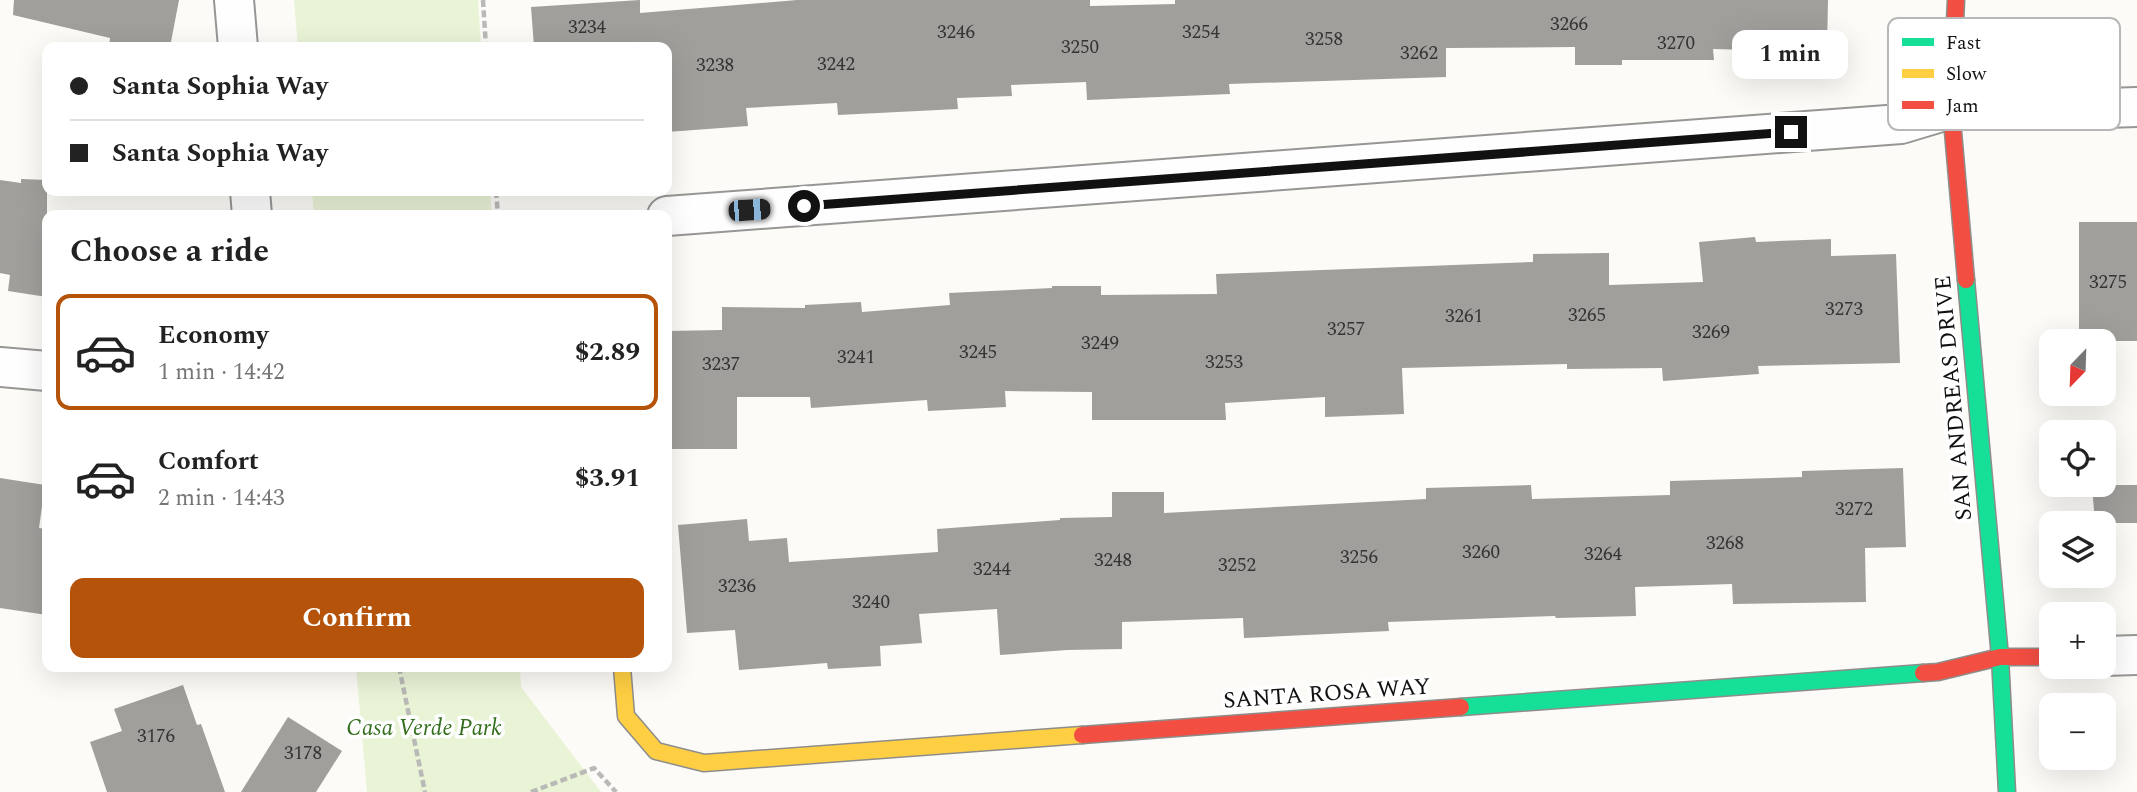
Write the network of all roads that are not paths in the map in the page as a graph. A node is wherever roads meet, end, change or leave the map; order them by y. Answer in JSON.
{"nodes":[{"id":1,"x":234,"y":0,"type":"edge"},
{"id":2,"x":1956,"y":0,"type":"edge"},
{"id":3,"x":1955,"y":18,"type":"edge"},
{"id":4,"x":238,"y":42,"type":"edge"},
{"id":5,"x":1888,"y":125,"type":"edge"},
{"id":6,"x":1953,"y":130,"type":"edge"},
{"id":7,"x":672,"y":216,"type":"edge"},
{"id":8,"x":0,"y":366,"type":"edge"},
{"id":9,"x":42,"y":370,"type":"edge"},
{"id":10,"x":2137,"y":655,"type":"edge"},
{"id":11,"x":2116,"y":656,"type":"edge"},
{"id":12,"x":2000,"y":657,"type":"junction"},
{"id":13,"x":2039,"y":657,"type":"edge"},
{"id":14,"x":622,"y":672,"type":"edge"},
{"id":15,"x":2007,"y":792,"type":"edge"}],
"edges":[{"from":1,"to":4,"type":"street"},
{"from":2,"to":3,"type":"street","name":"SAN ANDREAS DRIVE"},
{"from":5,"to":7,"type":"street"},
{"from":6,"to":12,"type":"street","name":"SAN ANDREAS DRIVE"},
{"from":8,"to":9,"type":"street"},
{"from":10,"to":11,"type":"street"},
{"from":12,"to":13,"type":"street","name":"SANTA ROSA WAY"},
{"from":12,"to":14,"type":"street","name":"SANTA ROSA WAY"},
{"from":12,"to":15,"type":"street","name":"SAN ANDREAS DRIVE"}]}
